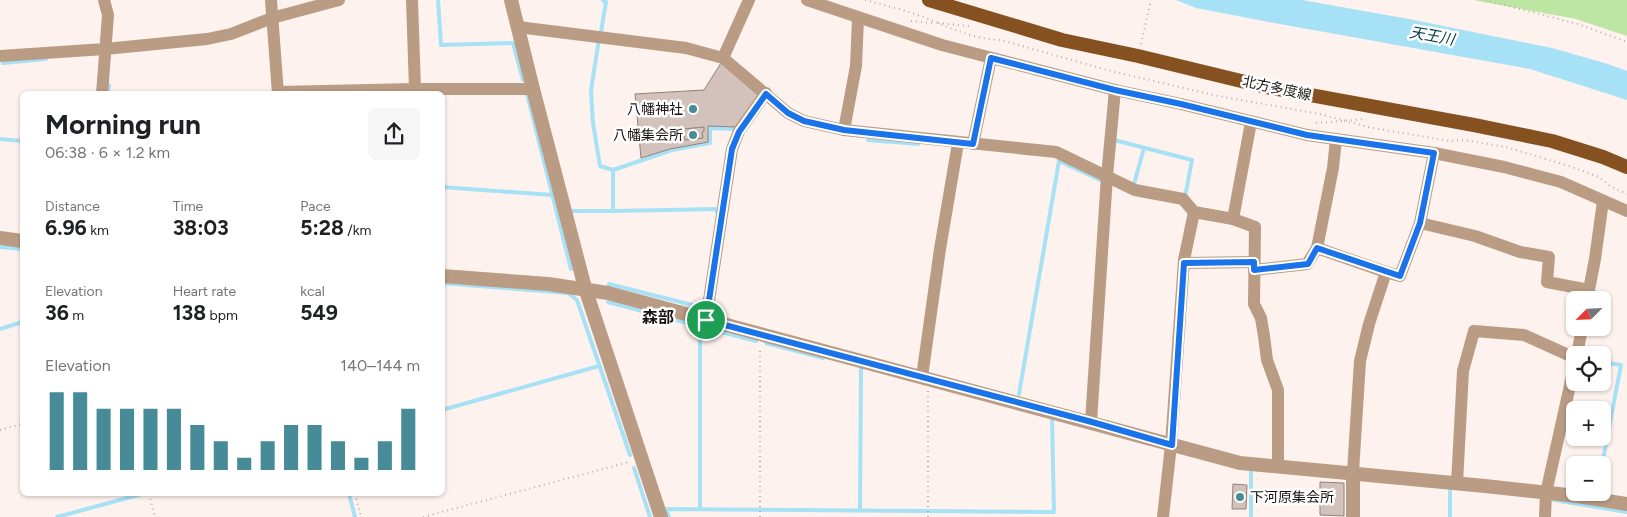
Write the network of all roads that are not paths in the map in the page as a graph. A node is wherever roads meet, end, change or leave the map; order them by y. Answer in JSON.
{"nodes":[{"id":1,"x":104,"y":0,"type":"edge"},
{"id":2,"x":271,"y":0,"type":"edge"},
{"id":3,"x":339,"y":0,"type":"edge"},
{"id":4,"x":412,"y":0,"type":"edge"},
{"id":5,"x":511,"y":0,"type":"edge"},
{"id":6,"x":749,"y":0,"type":"edge"},
{"id":7,"x":807,"y":0,"type":"edge"},
{"id":8,"x":929,"y":0,"type":"edge"},
{"id":9,"x":272,"y":18,"type":"junction"},
{"id":10,"x":858,"y":18,"type":"junction"},
{"id":11,"x":518,"y":27,"type":"junction"},
{"id":12,"x":105,"y":49,"type":"junction"},
{"id":13,"x":0,"y":56,"type":"edge"},
{"id":14,"x":723,"y":58,"type":"junction"},
{"id":15,"x":991,"y":58,"type":"junction"},
{"id":16,"x":533,"y":89,"type":"junction"},
{"id":17,"x":1115,"y":90,"type":"junction"},
{"id":18,"x":102,"y":91,"type":"edge"},
{"id":19,"x":278,"y":91,"type":"edge"},
{"id":20,"x":415,"y":91,"type":"edge"},
{"id":21,"x":766,"y":94,"type":"junction"},
{"id":22,"x":1251,"y":122,"type":"junction"},
{"id":23,"x":844,"y":130,"type":"junction"},
{"id":24,"x":1336,"y":139,"type":"junction"},
{"id":25,"x":958,"y":143,"type":"junction"},
{"id":26,"x":973,"y":144,"type":"junction"},
{"id":27,"x":1434,"y":153,"type":"junction"},
{"id":28,"x":1627,"y":167,"type":"edge"},
{"id":29,"x":1107,"y":176,"type":"junction"},
{"id":30,"x":1603,"y":201,"type":"junction"},
{"id":31,"x":1627,"y":211,"type":"edge"},
{"id":32,"x":1194,"y":212,"type":"junction"},
{"id":33,"x":1234,"y":219,"type":"junction"},
{"id":34,"x":1420,"y":223,"type":"junction"},
{"id":35,"x":0,"y":238,"type":"edge"},
{"id":36,"x":20,"y":240,"type":"edge"},
{"id":37,"x":1317,"y":248,"type":"junction"},
{"id":38,"x":1184,"y":263,"type":"junction"},
{"id":39,"x":1254,"y":266,"type":"junction"},
{"id":40,"x":1386,"y":272,"type":"junction"},
{"id":41,"x":445,"y":276,"type":"edge"},
{"id":42,"x":586,"y":288,"type":"junction"},
{"id":43,"x":1575,"y":291,"type":"edge"},
{"id":44,"x":1589,"y":291,"type":"edge"},
{"id":45,"x":706,"y":320,"type":"junction"},
{"id":46,"x":1566,"y":352,"type":"edge"},
{"id":47,"x":925,"y":378,"type":"junction"},
{"id":48,"x":1569,"y":391,"type":"edge"},
{"id":49,"x":1092,"y":422,"type":"junction"},
{"id":50,"x":1172,"y":445,"type":"junction"},
{"id":51,"x":1278,"y":466,"type":"junction"},
{"id":52,"x":1353,"y":472,"type":"junction"},
{"id":53,"x":1457,"y":483,"type":"junction"},
{"id":54,"x":1546,"y":492,"type":"junction"},
{"id":55,"x":1627,"y":504,"type":"edge"},
{"id":56,"x":661,"y":517,"type":"edge"},
{"id":57,"x":1163,"y":517,"type":"edge"},
{"id":58,"x":1353,"y":517,"type":"edge"},
{"id":59,"x":1546,"y":517,"type":"edge"}],
"edges":[{"from":1,"to":12,"type":"street"},
{"from":2,"to":9,"type":"street"},
{"from":3,"to":9,"type":"street"},
{"from":4,"to":20,"type":"street"},
{"from":5,"to":11,"type":"street"},
{"from":6,"to":14,"type":"street"},
{"from":7,"to":10,"type":"street"},
{"from":8,"to":28,"type":"main road","name":"北方多度線"},
{"from":9,"to":12,"type":"street"},
{"from":9,"to":19,"type":"street"},
{"from":10,"to":15,"type":"street"},
{"from":10,"to":23,"type":"street"},
{"from":11,"to":14,"type":"street"},
{"from":11,"to":16,"type":"street"},
{"from":12,"to":13,"type":"street"},
{"from":12,"to":18,"type":"street"},
{"from":14,"to":21,"type":"street"},
{"from":15,"to":17,"type":"street"},
{"from":15,"to":26,"type":"street"},
{"from":16,"to":20,"type":"street"},
{"from":16,"to":42,"type":"street"},
{"from":17,"to":22,"type":"street"},
{"from":17,"to":29,"type":"street"},
{"from":21,"to":23,"type":"street"},
{"from":21,"to":45,"type":"street"},
{"from":22,"to":24,"type":"street"},
{"from":22,"to":33,"type":"street"},
{"from":23,"to":25,"type":"street"},
{"from":24,"to":27,"type":"street"},
{"from":24,"to":37,"type":"street"},
{"from":25,"to":26,"type":"street"},
{"from":25,"to":47,"type":"street"},
{"from":26,"to":29,"type":"street"},
{"from":27,"to":30,"type":"street"},
{"from":27,"to":34,"type":"street"},
{"from":29,"to":32,"type":"street"},
{"from":29,"to":49,"type":"street"},
{"from":30,"to":31,"type":"street"},
{"from":30,"to":44,"type":"street"},
{"from":32,"to":33,"type":"street"},
{"from":32,"to":38,"type":"street"},
{"from":33,"to":39,"type":"street"},
{"from":34,"to":40,"type":"street"},
{"from":34,"to":43,"type":"street"},
{"from":35,"to":36,"type":"street"},
{"from":37,"to":39,"type":"street"},
{"from":37,"to":40,"type":"street"},
{"from":38,"to":39,"type":"street"},
{"from":38,"to":50,"type":"street"},
{"from":39,"to":51,"type":"street"},
{"from":40,"to":52,"type":"street"},
{"from":41,"to":42,"type":"street"},
{"from":42,"to":45,"type":"street"},
{"from":42,"to":56,"type":"street"},
{"from":45,"to":47,"type":"street"},
{"from":46,"to":53,"type":"street"},
{"from":47,"to":49,"type":"street"},
{"from":48,"to":54,"type":"street"},
{"from":49,"to":50,"type":"street"},
{"from":50,"to":51,"type":"street"},
{"from":50,"to":57,"type":"street"},
{"from":51,"to":52,"type":"street"},
{"from":52,"to":53,"type":"street"},
{"from":52,"to":58,"type":"street"},
{"from":53,"to":54,"type":"street"},
{"from":54,"to":55,"type":"street"},
{"from":54,"to":59,"type":"street"}]}
